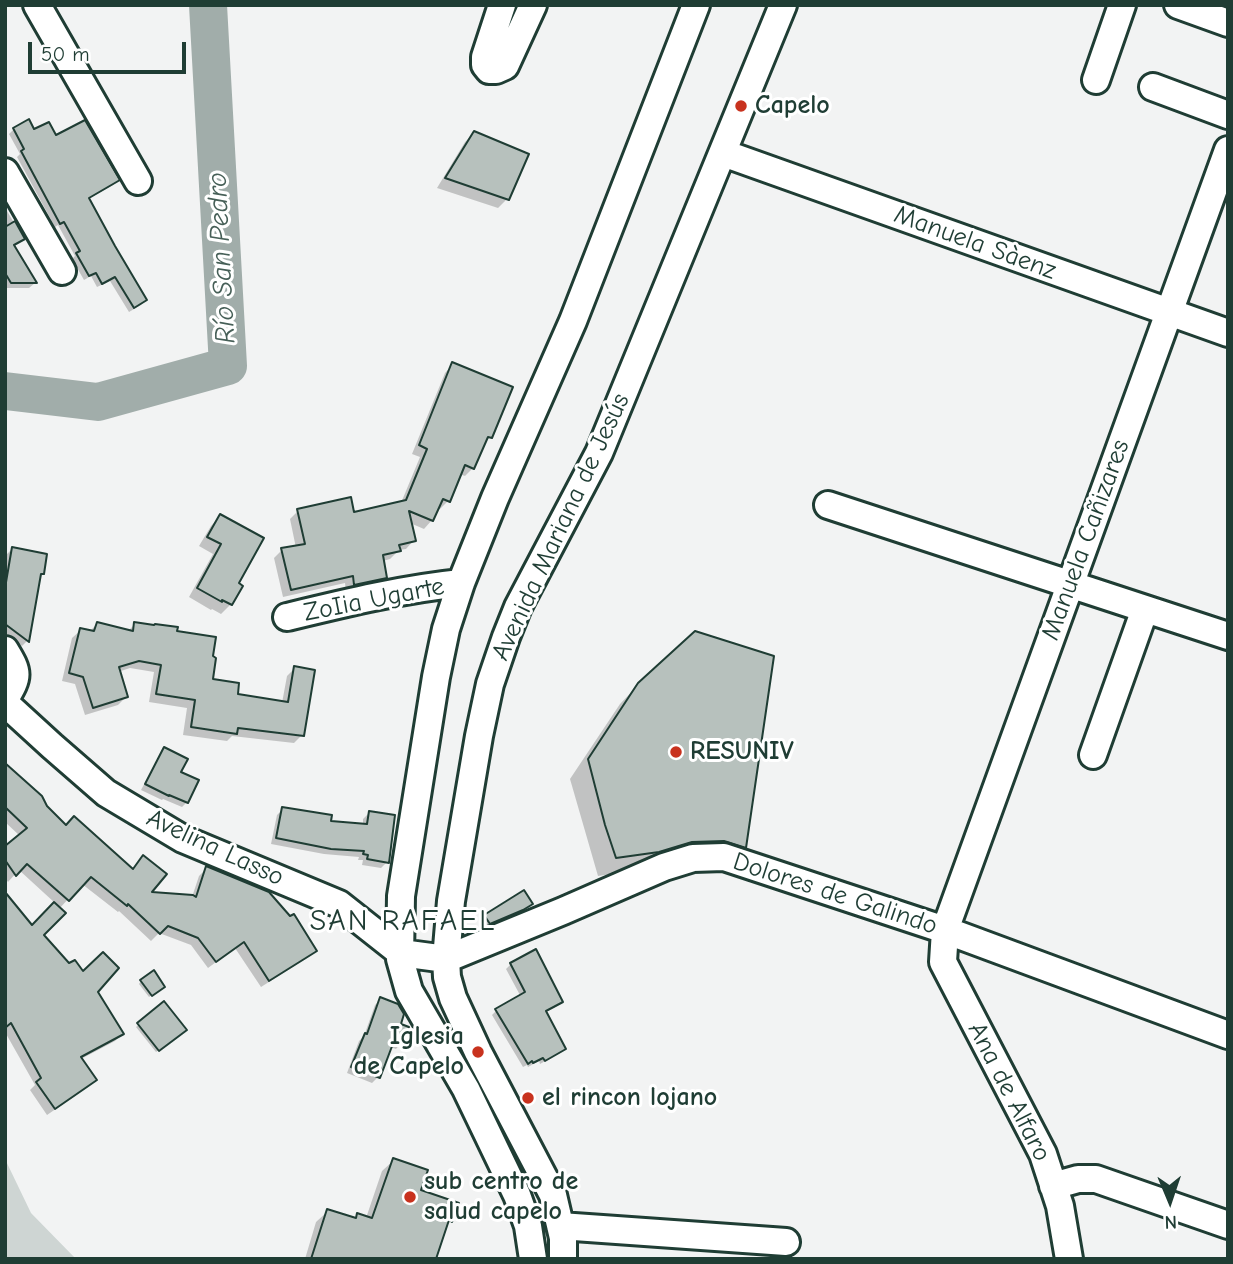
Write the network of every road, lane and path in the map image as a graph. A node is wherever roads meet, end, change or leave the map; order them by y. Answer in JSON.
{"nodes":[{"id":1,"x":37,"y":5,"type":"edge"},
{"id":2,"x":502,"y":5,"type":"edge"},
{"id":3,"x":533,"y":5,"type":"edge"},
{"id":4,"x":696,"y":5,"type":"edge"},
{"id":5,"x":783,"y":5,"type":"edge"},
{"id":6,"x":1122,"y":5,"type":"edge"},
{"id":7,"x":1178,"y":5,"type":"edge"},
{"id":8,"x":1228,"y":23,"type":"edge"},
{"id":9,"x":1096,"y":80,"type":"dead end"},
{"id":10,"x":1153,"y":87,"type":"dead end"},
{"id":11,"x":1228,"y":115,"type":"edge"},
{"id":12,"x":1228,"y":150,"type":"edge"},
{"id":13,"x":723,"y":153,"type":"junction"},
{"id":14,"x":5,"y":173,"type":"edge"},
{"id":15,"x":138,"y":181,"type":"dead end"},
{"id":16,"x":62,"y":271,"type":"dead end"},
{"id":17,"x":1170,"y":312,"type":"junction"},
{"id":18,"x":1228,"y":333,"type":"edge"},
{"id":19,"x":828,"y":505,"type":"dead end"},
{"id":20,"x":461,"y":583,"type":"junction"},
{"id":21,"x":1069,"y":583,"type":"junction"},
{"id":22,"x":1145,"y":608,"type":"junction"},
{"id":23,"x":287,"y":618,"type":"dead end"},
{"id":24,"x":1228,"y":636,"type":"edge"},
{"id":25,"x":5,"y":650,"type":"edge"},
{"id":26,"x":5,"y":701,"type":"edge"},
{"id":27,"x":1093,"y":755,"type":"dead end"},
{"id":28,"x":945,"y":930,"type":"junction"},
{"id":29,"x":401,"y":953,"type":"junction"},
{"id":30,"x":446,"y":959,"type":"junction"},
{"id":31,"x":1228,"y":1035,"type":"edge"},
{"id":32,"x":1053,"y":1186,"type":"junction"},
{"id":33,"x":1228,"y":1225,"type":"edge"},
{"id":34,"x":560,"y":1227,"type":"junction"},
{"id":35,"x":786,"y":1242,"type":"dead end"},
{"id":36,"x":533,"y":1259,"type":"edge"},
{"id":37,"x":564,"y":1259,"type":"edge"},
{"id":38,"x":1069,"y":1259,"type":"edge"}],
"edges":[{"from":1,"to":15,"type":"street"},
{"from":2,"to":3,"type":"street"},
{"from":4,"to":20,"type":"street"},
{"from":5,"to":13,"type":"street","name":"Avenida Mariana de Jesús"},
{"from":6,"to":9,"type":"street"},
{"from":7,"to":8,"type":"street"},
{"from":10,"to":11,"type":"street"},
{"from":12,"to":17,"type":"street","name":"Manuela Cañizares"},
{"from":13,"to":17,"type":"street","name":"Manuela Sàenz"},
{"from":13,"to":30,"type":"street","name":"Avenida Mariana de Jesús"},
{"from":14,"to":16,"type":"street"},
{"from":17,"to":18,"type":"street","name":"Manuela Sàenz"},
{"from":17,"to":21,"type":"street","name":"Manuela Cañizares"},
{"from":19,"to":21,"type":"street"},
{"from":20,"to":23,"type":"street","name":"ZoIia Ugarte"},
{"from":20,"to":29,"type":"street"},
{"from":21,"to":22,"type":"street"},
{"from":21,"to":28,"type":"street","name":"Manuela Cañizares"},
{"from":22,"to":24,"type":"street"},
{"from":22,"to":27,"type":"street"},
{"from":25,"to":26,"type":"street"},
{"from":26,"to":29,"type":"street","name":"Avelina Lasso"},
{"from":28,"to":30,"type":"street","name":"Dolores de Galindo"},
{"from":28,"to":31,"type":"street","name":"Dolores de Galindo"},
{"from":28,"to":32,"type":"street","name":"Ana de Alfaro"},
{"from":29,"to":30,"type":"street","name":"Dolores de Galindo"},
{"from":29,"to":36,"type":"street"},
{"from":30,"to":34,"type":"street","name":"Avenida Mariana de Jesús"},
{"from":32,"to":33,"type":"street"},
{"from":32,"to":38,"type":"street","name":"Ana de Alfaro"},
{"from":34,"to":35,"type":"street"},
{"from":34,"to":37,"type":"street","name":"Avenida Mariana de Jesús"}]}
